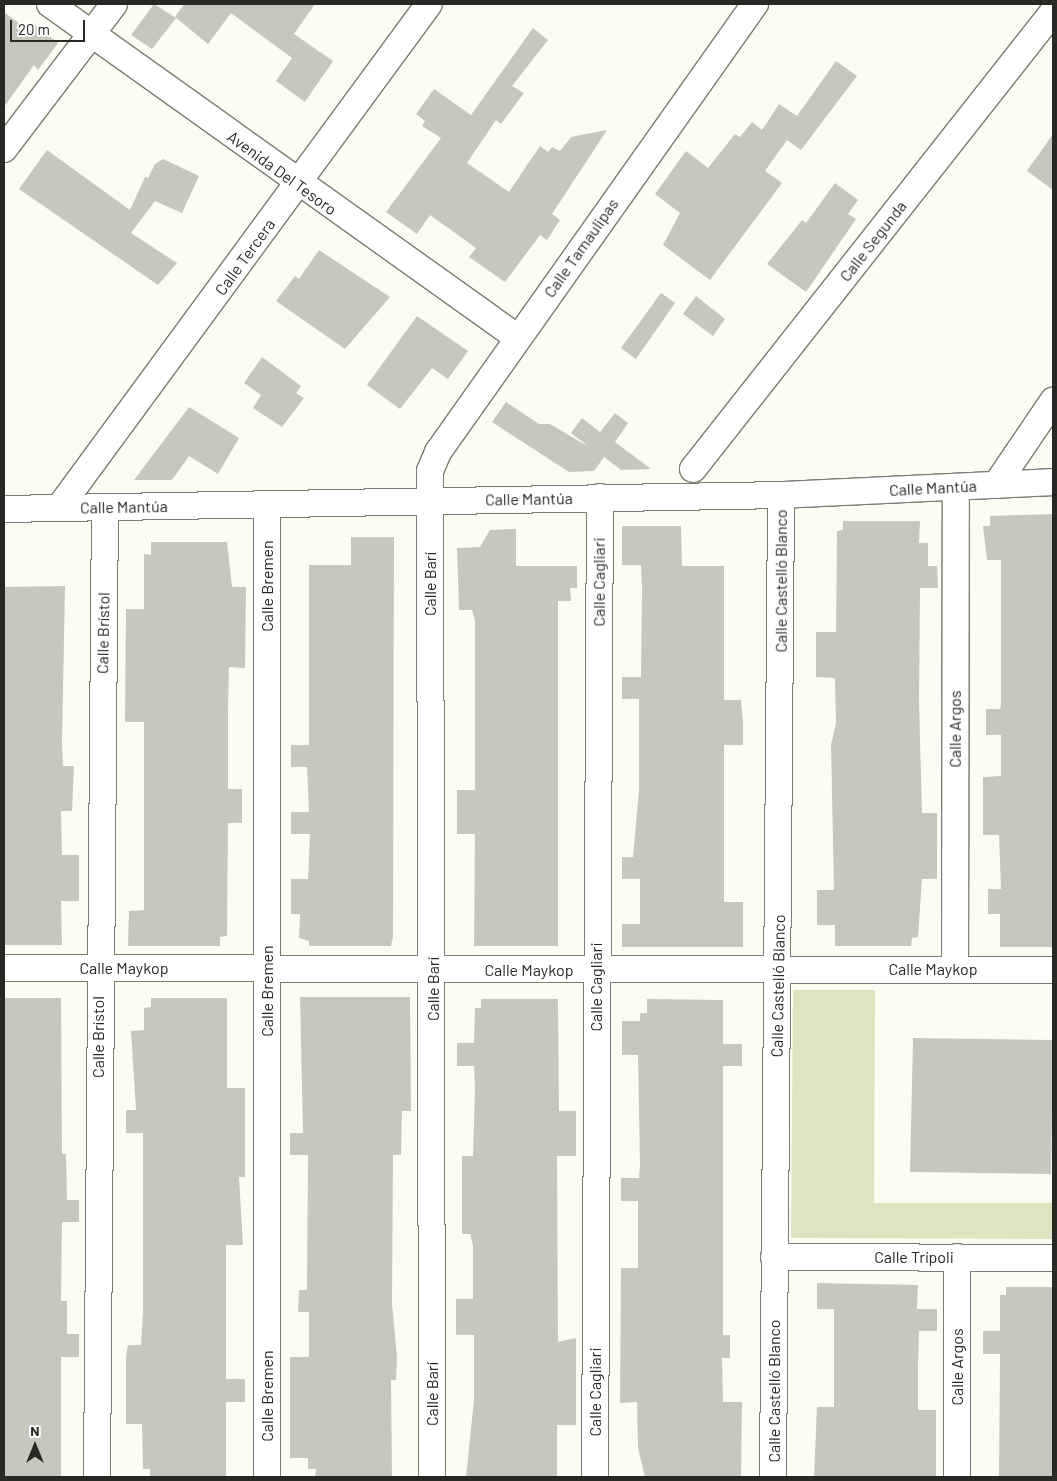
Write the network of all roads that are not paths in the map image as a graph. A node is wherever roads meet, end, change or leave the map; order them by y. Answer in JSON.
{"nodes":[{"id":1,"x":50,"y":4,"type":"edge"},
{"id":2,"x":114,"y":4,"type":"edge"},
{"id":3,"x":429,"y":4,"type":"edge"},
{"id":4,"x":755,"y":4,"type":"edge"},
{"id":5,"x":1053,"y":12,"type":"edge"},
{"id":6,"x":92,"y":35,"type":"junction"},
{"id":7,"x":4,"y":149,"type":"edge"},
{"id":8,"x":298,"y":185,"type":"junction"},
{"id":9,"x":518,"y":338,"type":"junction"},
{"id":10,"x":1053,"y":401,"type":"edge"},
{"id":11,"x":693,"y":469,"type":"dead end"},
{"id":12,"x":1053,"y":482,"type":"edge"},
{"id":13,"x":996,"y":485,"type":"junction"},
{"id":14,"x":956,"y":488,"type":"junction"},
{"id":15,"x":781,"y":495,"type":"junction"},
{"id":16,"x":600,"y":497,"type":"junction"},
{"id":17,"x":430,"y":501,"type":"junction"},
{"id":18,"x":268,"y":504,"type":"junction"},
{"id":19,"x":59,"y":508,"type":"junction"},
{"id":20,"x":105,"y":508,"type":"junction"},
{"id":21,"x":4,"y":510,"type":"edge"},
{"id":22,"x":4,"y":968,"type":"edge"},
{"id":23,"x":98,"y":968,"type":"junction"},
{"id":24,"x":267,"y":968,"type":"junction"},
{"id":25,"x":780,"y":968,"type":"junction"},
{"id":26,"x":433,"y":970,"type":"junction"},
{"id":27,"x":596,"y":970,"type":"junction"},
{"id":28,"x":955,"y":970,"type":"junction"},
{"id":29,"x":1053,"y":970,"type":"edge"},
{"id":30,"x":774,"y":1257,"type":"junction"},
{"id":31,"x":957,"y":1257,"type":"junction"},
{"id":32,"x":1053,"y":1258,"type":"edge"},
{"id":33,"x":97,"y":1477,"type":"edge"},
{"id":34,"x":267,"y":1477,"type":"edge"},
{"id":35,"x":432,"y":1477,"type":"edge"},
{"id":36,"x":595,"y":1477,"type":"edge"},
{"id":37,"x":773,"y":1477,"type":"edge"},
{"id":38,"x":958,"y":1477,"type":"edge"}],
"edges":[{"from":1,"to":6,"type":"street","name":"Avenida Del Tesoro"},
{"from":2,"to":6,"type":"street"},
{"from":3,"to":8,"type":"street","name":"Calle Tercera"},
{"from":4,"to":9,"type":"street","name":"Calle Tamaulipas"},
{"from":5,"to":11,"type":"street","name":"Calle Segunda"},
{"from":6,"to":7,"type":"street"},
{"from":6,"to":8,"type":"street","name":"Avenida Del Tesoro"},
{"from":8,"to":9,"type":"street","name":"Avenida Del Tesoro"},
{"from":8,"to":19,"type":"street","name":"Calle Tercera"},
{"from":9,"to":17,"type":"street","name":"Calle Tamaulipas"},
{"from":10,"to":13,"type":"street"},
{"from":12,"to":13,"type":"street","name":"Calle Mantúa"},
{"from":13,"to":14,"type":"street","name":"Calle Mantúa"},
{"from":14,"to":15,"type":"street","name":"Calle Mantúa"},
{"from":14,"to":28,"type":"street","name":"Calle Argos"},
{"from":15,"to":16,"type":"street","name":"Calle Mantúa"},
{"from":15,"to":25,"type":"street","name":"Calle Castelló Blanco"},
{"from":16,"to":17,"type":"street","name":"Calle Mantúa"},
{"from":16,"to":27,"type":"street","name":"Calle Cagliari"},
{"from":17,"to":18,"type":"street","name":"Calle Mantúa"},
{"from":17,"to":26,"type":"street","name":"Calle Barí"},
{"from":18,"to":20,"type":"street","name":"Calle Mantúa"},
{"from":18,"to":24,"type":"street","name":"Calle Bremen"},
{"from":19,"to":20,"type":"street","name":"Calle Mantúa"},
{"from":19,"to":21,"type":"street","name":"Calle Mantúa"},
{"from":20,"to":23,"type":"street","name":"Calle Brístol"},
{"from":22,"to":23,"type":"street","name":"Calle Maykop"},
{"from":23,"to":24,"type":"street","name":"Calle Maykop"},
{"from":23,"to":33,"type":"street","name":"Calle Brístol"},
{"from":24,"to":26,"type":"street","name":"Calle Maykop"},
{"from":24,"to":34,"type":"street","name":"Calle Bremen"},
{"from":25,"to":27,"type":"street","name":"Calle Maykop"},
{"from":25,"to":28,"type":"street","name":"Calle Maykop"},
{"from":25,"to":30,"type":"street","name":"Calle Castelló Blanco"},
{"from":26,"to":27,"type":"street","name":"Calle Maykop"},
{"from":26,"to":35,"type":"street","name":"Calle Barí"},
{"from":27,"to":36,"type":"street","name":"Calle Cagliari"},
{"from":28,"to":29,"type":"street","name":"Calle Maykop"},
{"from":30,"to":31,"type":"street","name":"Calle Trípoli"},
{"from":30,"to":37,"type":"street","name":"Calle Castelló Blanco"},
{"from":31,"to":32,"type":"street","name":"Calle Trípoli"},
{"from":31,"to":38,"type":"street","name":"Calle Argos"}]}
